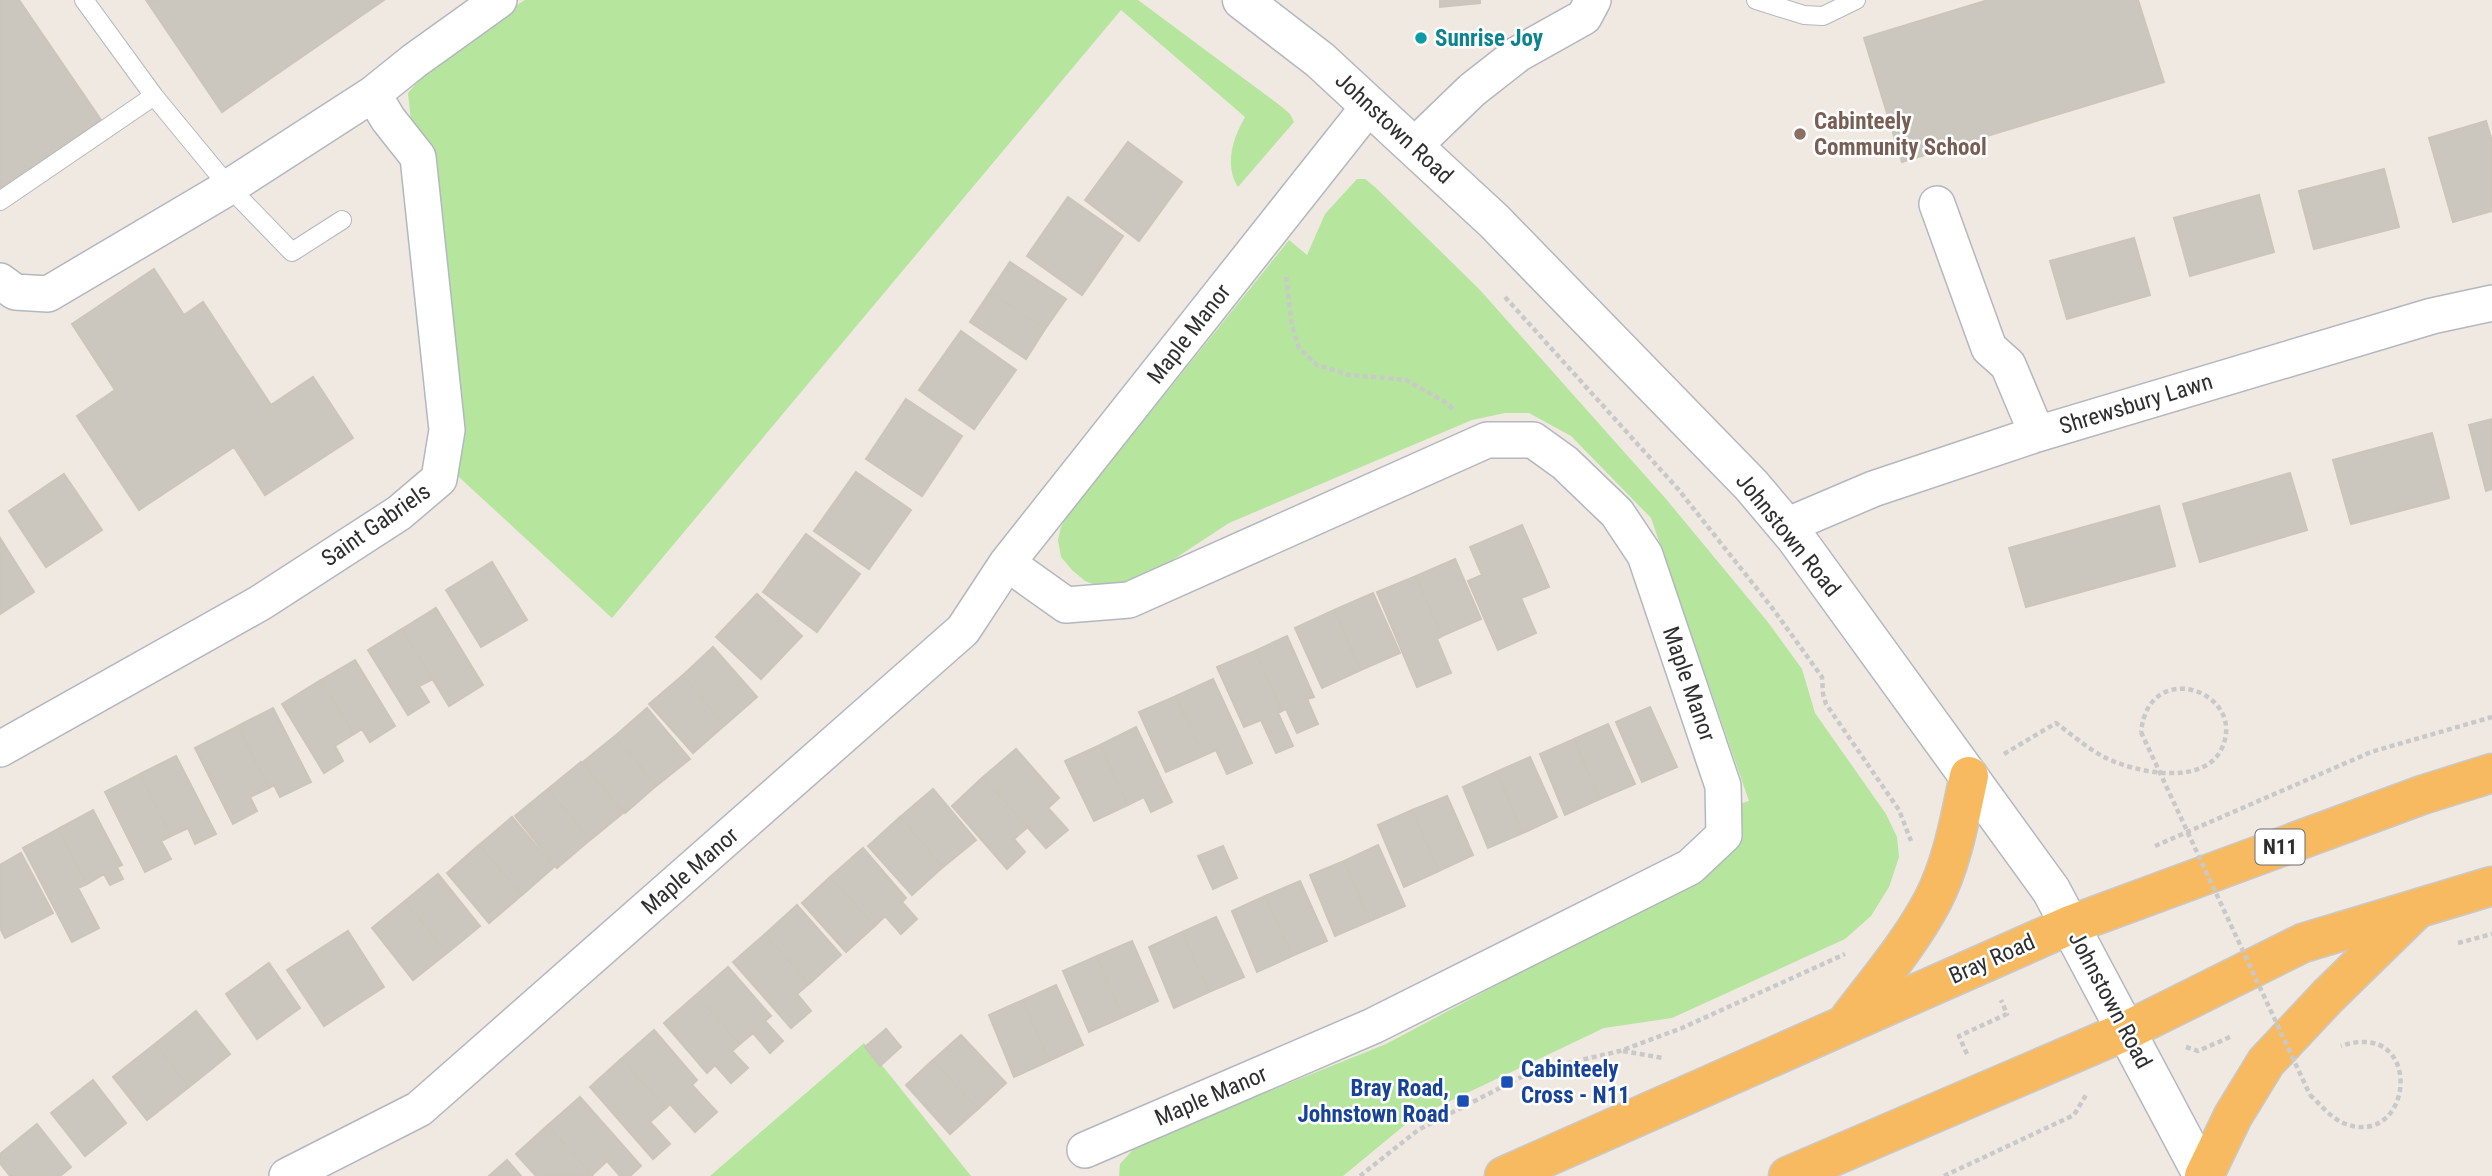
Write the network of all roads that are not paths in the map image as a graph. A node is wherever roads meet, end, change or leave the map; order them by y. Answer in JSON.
{"nodes":[{"id":1,"x":84,"y":0,"type":"edge"},
{"id":2,"x":499,"y":0,"type":"edge"},
{"id":3,"x":1242,"y":0,"type":"edge"},
{"id":4,"x":1593,"y":0,"type":"edge"},
{"id":5,"x":1756,"y":0,"type":"edge"},
{"id":6,"x":1856,"y":0,"type":"edge"},
{"id":7,"x":373,"y":94,"type":"junction"},
{"id":8,"x":154,"y":96,"type":"junction"},
{"id":9,"x":1370,"y":105,"type":"junction"},
{"id":10,"x":1414,"y":146,"type":"junction"},
{"id":11,"x":229,"y":187,"type":"junction"},
{"id":12,"x":0,"y":201,"type":"edge"},
{"id":13,"x":1937,"y":204,"type":"dead end"},
{"id":14,"x":342,"y":220,"type":"dead end"},
{"id":15,"x":0,"y":281,"type":"edge"},
{"id":16,"x":2492,"y":303,"type":"edge"},
{"id":17,"x":2038,"y":434,"type":"junction"},
{"id":18,"x":1786,"y":526,"type":"junction"},
{"id":19,"x":1007,"y":563,"type":"junction"},
{"id":20,"x":0,"y":749,"type":"edge"},
{"id":21,"x":2492,"y":773,"type":"edge"},
{"id":22,"x":1969,"y":776,"type":"junction"},
{"id":23,"x":2492,"y":886,"type":"edge"},
{"id":24,"x":2418,"y":908,"type":"junction"},
{"id":25,"x":2070,"y":925,"type":"junction"},
{"id":26,"x":1845,"y":1024,"type":"junction"},
{"id":27,"x":2126,"y":1031,"type":"junction"},
{"id":28,"x":1085,"y":1150,"type":"dead end"},
{"id":29,"x":287,"y":1176,"type":"edge"},
{"id":30,"x":1504,"y":1176,"type":"edge"},
{"id":31,"x":1788,"y":1176,"type":"edge"},
{"id":32,"x":2204,"y":1176,"type":"edge"}],
"edges":[{"from":1,"to":8,"type":"lane"},
{"from":2,"to":7,"type":"street"},
{"from":3,"to":9,"type":"street","name":"Johnstown Road"},
{"from":4,"to":10,"type":"street"},
{"from":5,"to":6,"type":"lane"},
{"from":7,"to":11,"type":"street"},
{"from":7,"to":20,"type":"street","name":"Saint Gabriels"},
{"from":8,"to":11,"type":"lane"},
{"from":8,"to":12,"type":"lane"},
{"from":9,"to":10,"type":"street","name":"Johnstown Road"},
{"from":9,"to":19,"type":"street","name":"Maple Manor"},
{"from":10,"to":18,"type":"street","name":"Johnstown Road"},
{"from":11,"to":14,"type":"lane"},
{"from":11,"to":15,"type":"street"},
{"from":13,"to":17,"type":"street"},
{"from":16,"to":17,"type":"street","name":"Shrewsbury Lawn"},
{"from":17,"to":18,"type":"street","name":"Shrewsbury Lawn"},
{"from":18,"to":22,"type":"street","name":"Johnstown Road"},
{"from":19,"to":28,"type":"street","name":"Maple Manor"},
{"from":19,"to":29,"type":"street","name":"Maple Manor"},
{"from":21,"to":25,"type":"highway","name":"Bray Road","number":"N11"},
{"from":22,"to":25,"type":"street","name":"Johnstown Road"},
{"from":22,"to":26,"type":"highway"},
{"from":23,"to":24,"type":"highway"},
{"from":24,"to":27,"type":"highway"},
{"from":24,"to":32,"type":"highway"},
{"from":25,"to":26,"type":"highway","name":"Bray Road","number":"N11"},
{"from":25,"to":27,"type":"street","name":"Johnstown Road"},
{"from":26,"to":30,"type":"highway","name":"Bray Road","number":"N11"},
{"from":27,"to":31,"type":"highway"},
{"from":27,"to":32,"type":"street","name":"Johnstown Road"}]}
